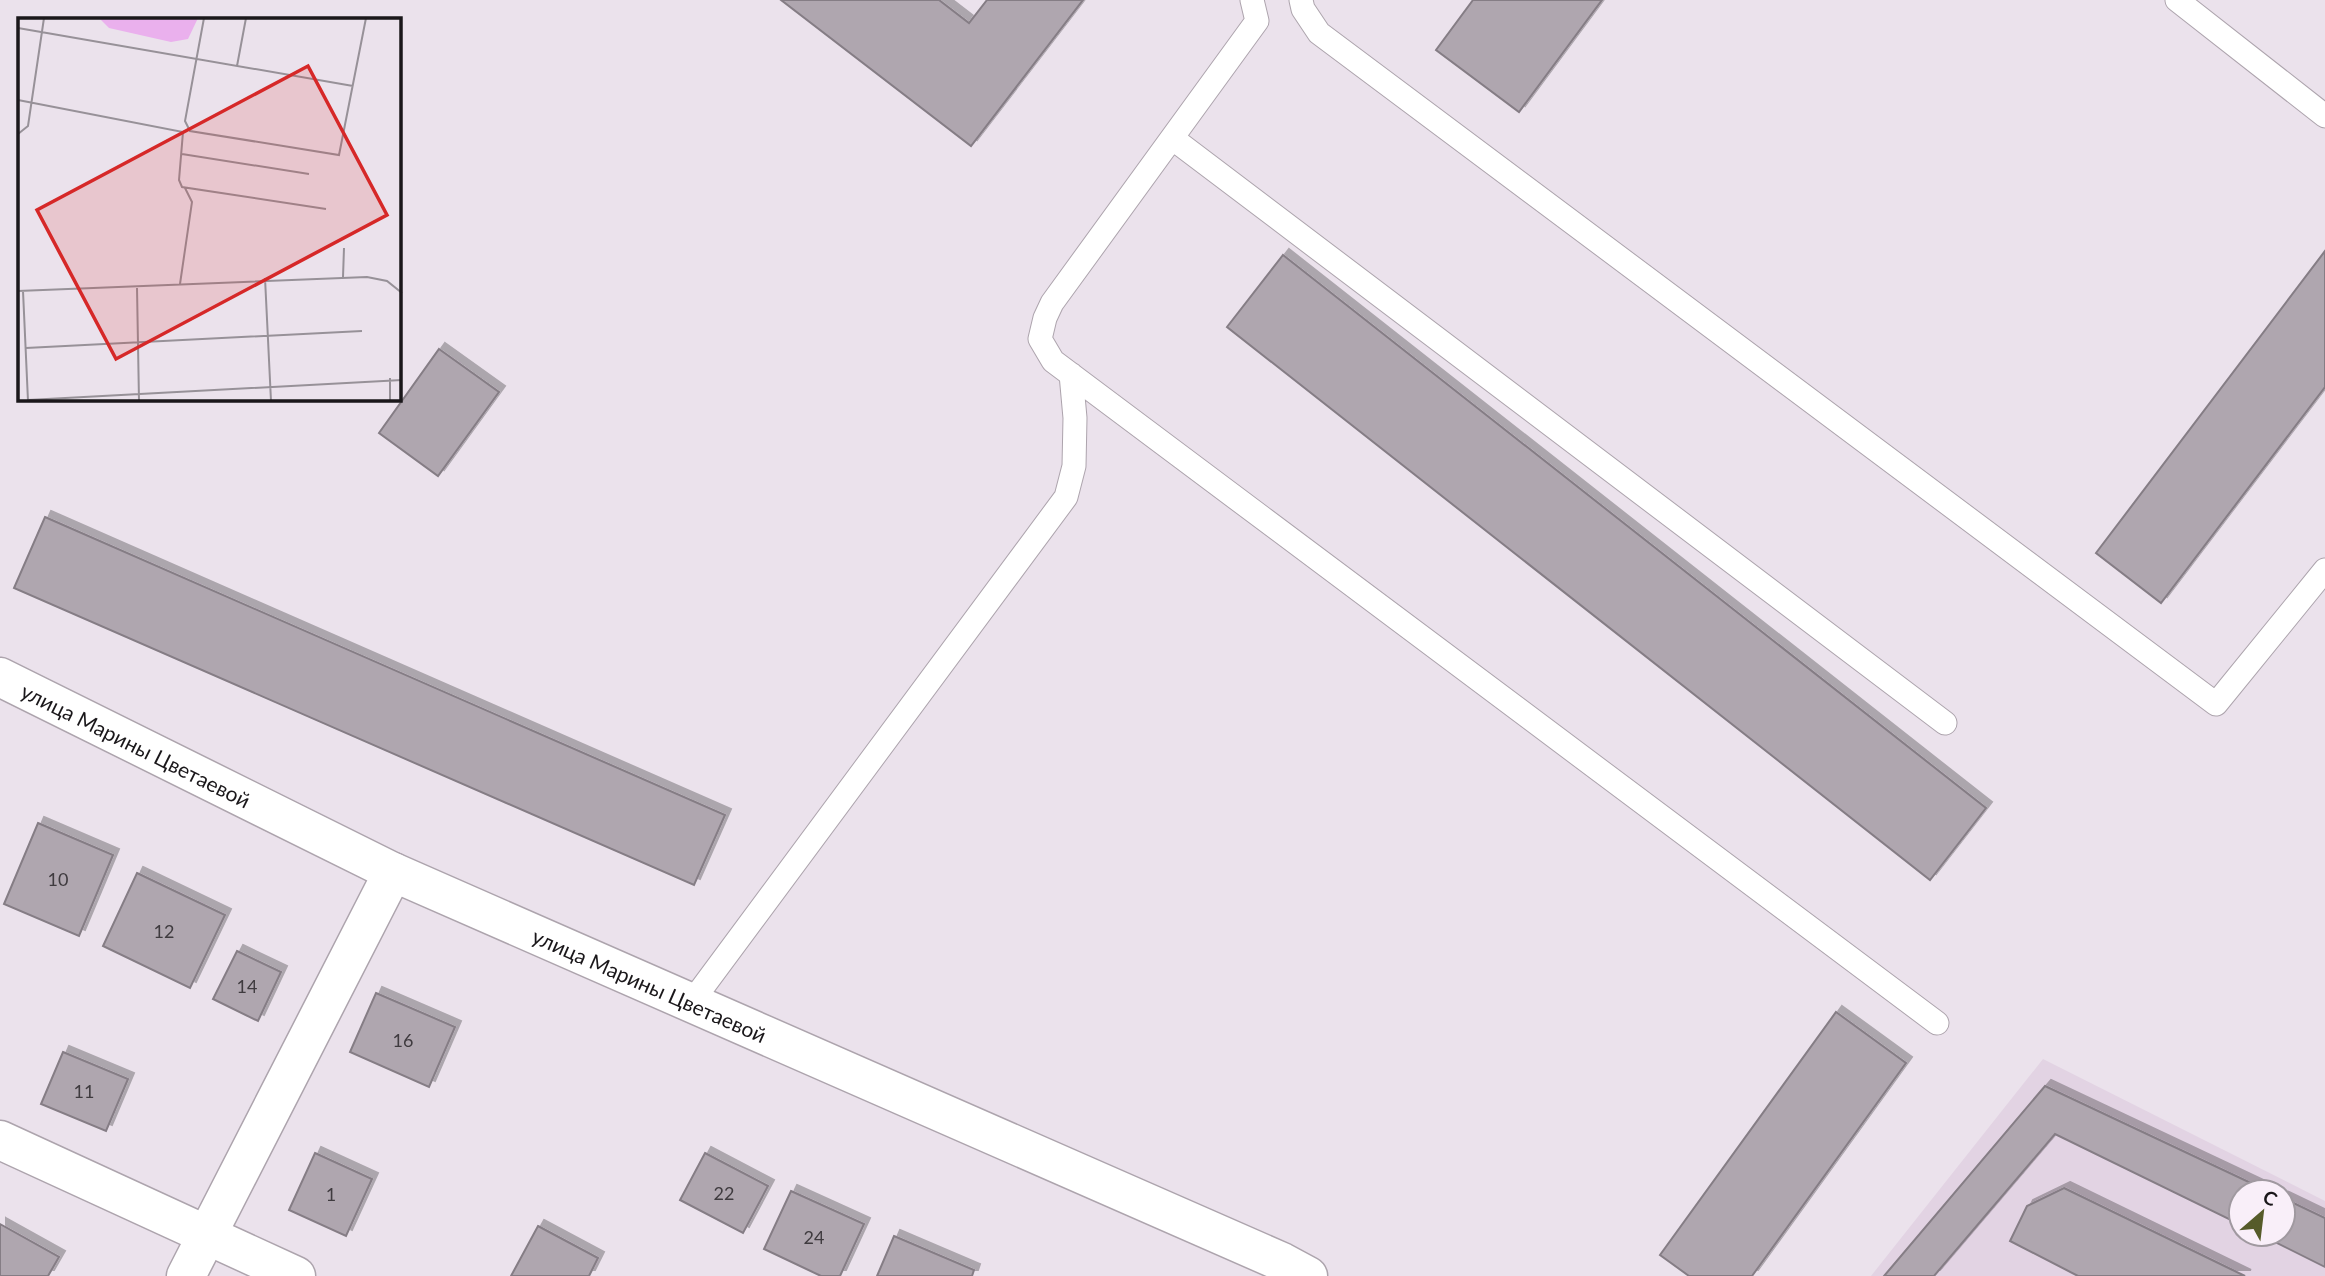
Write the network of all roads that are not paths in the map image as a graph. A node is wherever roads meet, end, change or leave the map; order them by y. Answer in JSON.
{"nodes":[{"id":1,"x":1252,"y":0,"type":"edge"},
{"id":2,"x":1301,"y":0,"type":"edge"},
{"id":3,"x":2177,"y":0,"type":"edge"},
{"id":4,"x":2325,"y":116,"type":"edge"},
{"id":5,"x":1172,"y":138,"type":"junction"},
{"id":6,"x":1071,"y":374,"type":"junction"},
{"id":7,"x":2325,"y":570,"type":"edge"},
{"id":8,"x":0,"y":677,"type":"edge"},
{"id":9,"x":1945,"y":723,"type":"dead end"},
{"id":10,"x":393,"y":872,"type":"junction"},
{"id":11,"x":691,"y":1003,"type":"junction"},
{"id":12,"x":1937,"y":1023,"type":"dead end"},
{"id":13,"x":0,"y":1140,"type":"edge"},
{"id":14,"x":208,"y":1234,"type":"junction"},
{"id":15,"x":1288,"y":1271,"type":"edge"},
{"id":16,"x":186,"y":1276,"type":"edge"},
{"id":17,"x":296,"y":1276,"type":"edge"}],
"edges":[{"from":1,"to":5,"type":"lane"},
{"from":2,"to":7,"type":"lane"},
{"from":3,"to":4,"type":"lane"},
{"from":5,"to":6,"type":"lane"},
{"from":5,"to":9,"type":"lane"},
{"from":6,"to":11,"type":"lane"},
{"from":6,"to":12,"type":"lane"},
{"from":8,"to":10,"type":"street","name":"улица Марины Цветаевой"},
{"from":10,"to":11,"type":"street","name":"улица Марины Цветаевой"},
{"from":10,"to":14,"type":"street"},
{"from":11,"to":15,"type":"street","name":"улица Марины Цветаевой"},
{"from":13,"to":14,"type":"street"},
{"from":14,"to":16,"type":"street"},
{"from":14,"to":17,"type":"street"}]}
